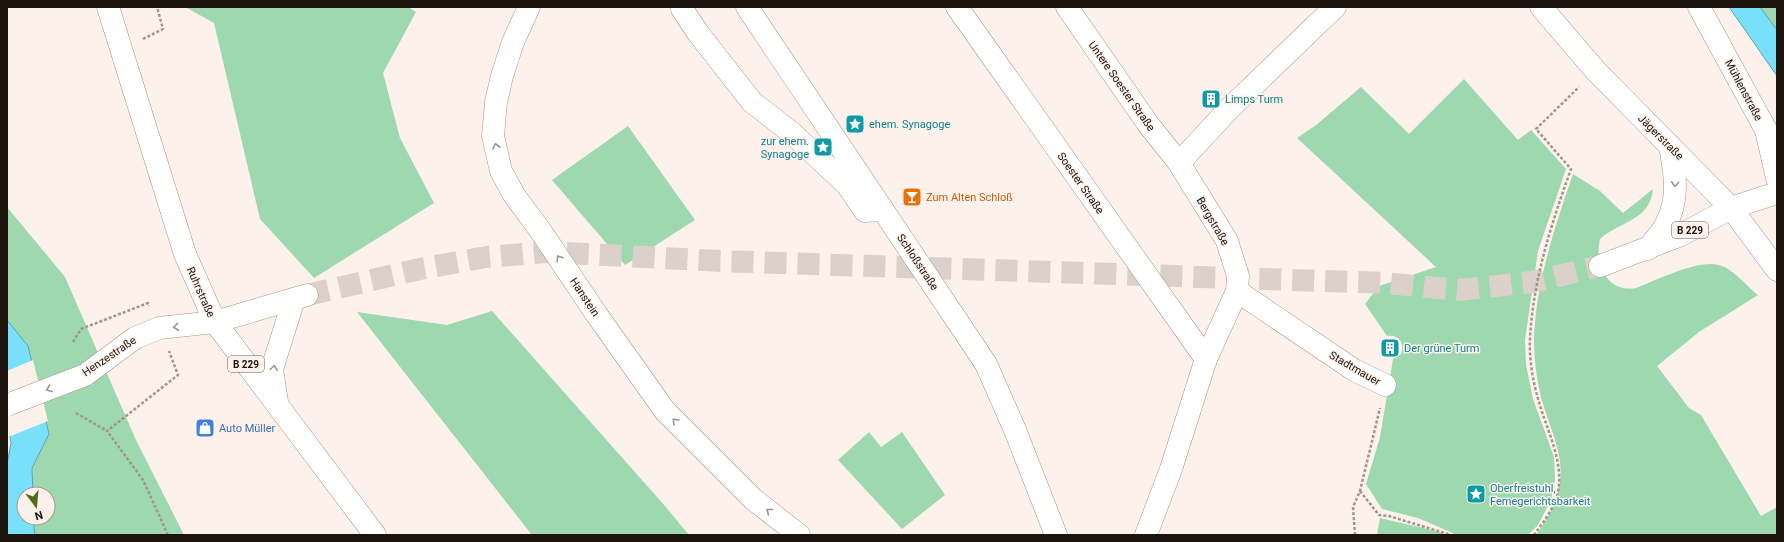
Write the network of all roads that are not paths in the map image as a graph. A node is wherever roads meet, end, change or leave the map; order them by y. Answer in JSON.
{"nodes":[{"id":1,"x":108,"y":7,"type":"edge"},
{"id":2,"x":529,"y":7,"type":"edge"},
{"id":3,"x":747,"y":7,"type":"edge"},
{"id":4,"x":957,"y":7,"type":"edge"},
{"id":5,"x":1067,"y":7,"type":"edge"},
{"id":6,"x":1335,"y":7,"type":"edge"},
{"id":7,"x":1541,"y":7,"type":"edge"},
{"id":8,"x":1699,"y":7,"type":"edge"},
{"id":9,"x":682,"y":10,"type":"dead end"},
{"id":10,"x":1670,"y":146,"type":"junction"},
{"id":11,"x":1179,"y":163,"type":"junction"},
{"id":12,"x":1777,"y":178,"type":"edge"},
{"id":13,"x":1777,"y":193,"type":"edge"},
{"id":14,"x":1731,"y":208,"type":"junction"},
{"id":15,"x":883,"y":210,"type":"junction"},
{"id":16,"x":1648,"y":249,"type":"junction"},
{"id":17,"x":1600,"y":266,"type":"tunnel mouth"},
{"id":18,"x":1777,"y":270,"type":"edge"},
{"id":19,"x":1236,"y":291,"type":"junction"},
{"id":20,"x":215,"y":322,"type":"junction"},
{"id":21,"x":1206,"y":359,"type":"junction"},
{"id":22,"x":1385,"y":385,"type":"road end"},
{"id":23,"x":7,"y":405,"type":"edge"},
{"id":24,"x":278,"y":406,"type":"junction"},
{"id":25,"x":375,"y":535,"type":"edge"},
{"id":26,"x":799,"y":535,"type":"edge"},
{"id":27,"x":1056,"y":535,"type":"edge"},
{"id":28,"x":1146,"y":535,"type":"edge"}],
"edges":[{"from":1,"to":20,"type":"street","name":"Ruhrstraße"},
{"from":26,"to":2,"type":"street","name":"Hanstein","one_way":true},
{"from":3,"to":15,"type":"street","name":"Schloßstraße"},
{"from":4,"to":21,"type":"street","name":"Soester Straße"},
{"from":5,"to":11,"type":"street","name":"Untere Soester Straße"},
{"from":6,"to":11,"type":"street"},
{"from":7,"to":10,"type":"street","name":"Jägerstraße"},
{"from":8,"to":12,"type":"street","name":"Mühlenstraße"},
{"from":9,"to":15,"type":"street"},
{"from":10,"to":14,"type":"street","name":"Jägerstraße"},
{"from":10,"to":16,"type":"street","one_way":true},
{"from":11,"to":19,"type":"street","name":"Bergstraße"},
{"from":13,"to":14,"type":"street"},
{"from":14,"to":16,"type":"street","number":"B 229"},
{"from":14,"to":18,"type":"street","name":"Jägerstraße"},
{"from":15,"to":27,"type":"street","name":"Schloßstraße"},
{"from":16,"to":17,"type":"street","number":"B 229"},
{"from":19,"to":21,"type":"street","name":"Bergstraße"},
{"from":19,"to":22,"type":"street","name":"Stadtmauer"},
{"from":20,"to":23,"type":"street","name":"Henzestraße","one_way":true,"bridge":true},
{"from":20,"to":24,"type":"street","name":"Ruhrstraße","number":"B 229"},
{"from":24,"to":20,"type":"street","name":"Henzestraße","one_way":true},
{"from":21,"to":28,"type":"street","name":"Bergstraße"},
{"from":24,"to":25,"type":"street","name":"Ruhrstraße","number":"B 229"}]}
